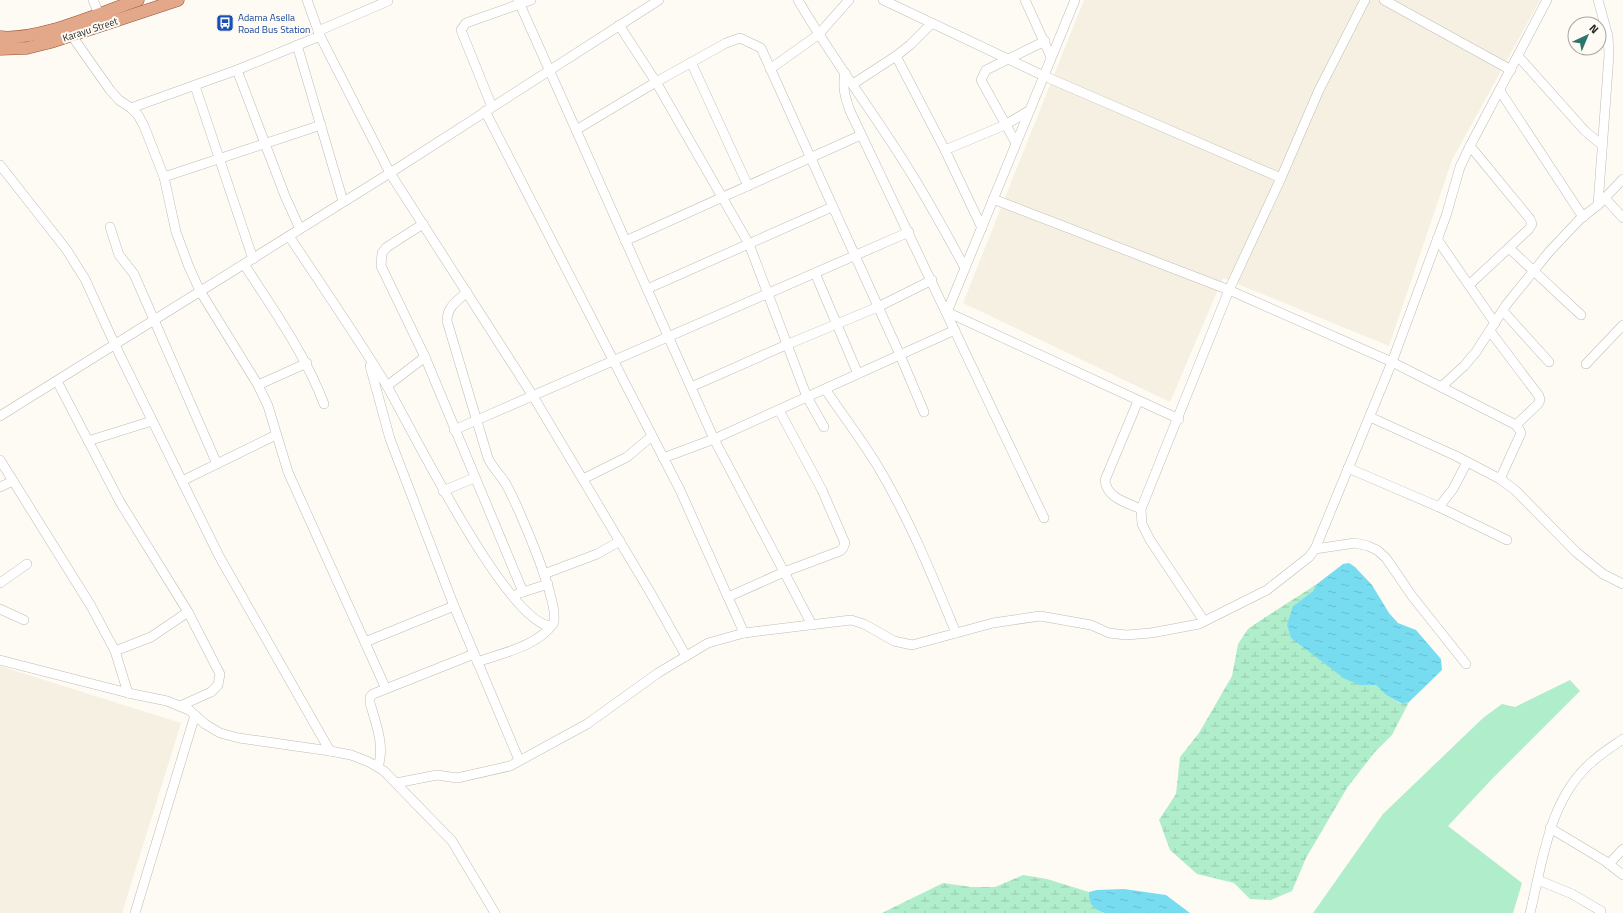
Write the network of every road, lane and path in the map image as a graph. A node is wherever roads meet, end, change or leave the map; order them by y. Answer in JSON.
{"nodes":[{"id":1,"x":93,"y":0,"type":"edge"},
{"id":2,"x":138,"y":0,"type":"edge"},
{"id":3,"x":178,"y":0,"type":"edge"},
{"id":4,"x":307,"y":0,"type":"edge"},
{"id":5,"x":531,"y":0,"type":"edge"},
{"id":6,"x":659,"y":0,"type":"edge"},
{"id":7,"x":798,"y":0,"type":"edge"},
{"id":8,"x":849,"y":0,"type":"edge"},
{"id":9,"x":883,"y":0,"type":"edge"},
{"id":10,"x":1025,"y":0,"type":"edge"},
{"id":11,"x":1075,"y":0,"type":"edge"},
{"id":12,"x":1365,"y":0,"type":"edge"},
{"id":13,"x":1384,"y":0,"type":"edge"},
{"id":14,"x":1547,"y":0,"type":"edge"},
{"id":15,"x":1598,"y":0,"type":"edge"},
{"id":16,"x":388,"y":1,"type":"dead end"},
{"id":17,"x":519,"y":2,"type":"edge"},
{"id":18,"x":99,"y":14,"type":"junction"},
{"id":19,"x":932,"y":23,"type":"junction"},
{"id":20,"x":619,"y":25,"type":"junction"},
{"id":21,"x":319,"y":33,"type":"junction"},
{"id":22,"x":818,"y":35,"type":"junction"},
{"id":23,"x":72,"y":36,"type":"junction"},
{"id":24,"x":0,"y":37,"type":"edge"},
{"id":25,"x":1045,"y":41,"type":"junction"},
{"id":26,"x":297,"y":44,"type":"junction"},
{"id":27,"x":0,"y":49,"type":"edge"},
{"id":28,"x":896,"y":56,"type":"junction"},
{"id":29,"x":1518,"y":56,"type":"junction"},
{"id":30,"x":1051,"y":57,"type":"junction"},
{"id":31,"x":1009,"y":60,"type":"junction"},
{"id":32,"x":691,"y":62,"type":"junction"},
{"id":33,"x":770,"y":69,"type":"junction"},
{"id":34,"x":237,"y":70,"type":"junction"},
{"id":35,"x":549,"y":70,"type":"junction"},
{"id":36,"x":1511,"y":70,"type":"junction"},
{"id":37,"x":845,"y":73,"type":"junction"},
{"id":38,"x":1044,"y":76,"type":"junction"},
{"id":39,"x":656,"y":82,"type":"junction"},
{"id":40,"x":853,"y":84,"type":"junction"},
{"id":41,"x":195,"y":86,"type":"junction"},
{"id":42,"x":1500,"y":91,"type":"junction"},
{"id":43,"x":132,"y":108,"type":"junction"},
{"id":44,"x":489,"y":109,"type":"junction"},
{"id":45,"x":1030,"y":110,"type":"junction"},
{"id":46,"x":321,"y":125,"type":"junction"},
{"id":47,"x":1005,"y":125,"type":"junction"},
{"id":48,"x":576,"y":130,"type":"junction"},
{"id":49,"x":861,"y":134,"type":"junction"},
{"id":50,"x":266,"y":143,"type":"junction"},
{"id":51,"x":1016,"y":143,"type":"junction"},
{"id":52,"x":1602,"y":145,"type":"junction"},
{"id":53,"x":1470,"y":146,"type":"junction"},
{"id":54,"x":945,"y":150,"type":"junction"},
{"id":55,"x":219,"y":158,"type":"junction"},
{"id":56,"x":810,"y":158,"type":"junction"},
{"id":57,"x":0,"y":165,"type":"edge"},
{"id":58,"x":390,"y":173,"type":"junction"},
{"id":59,"x":164,"y":177,"type":"junction"},
{"id":60,"x":1281,"y":178,"type":"junction"},
{"id":61,"x":1623,"y":180,"type":"edge"},
{"id":62,"x":748,"y":186,"type":"junction"},
{"id":63,"x":722,"y":197,"type":"junction"},
{"id":64,"x":1605,"y":198,"type":"junction"},
{"id":65,"x":993,"y":199,"type":"junction"},
{"id":66,"x":344,"y":201,"type":"junction"},
{"id":67,"x":1598,"y":205,"type":"junction"},
{"id":68,"x":832,"y":206,"type":"junction"},
{"id":69,"x":1583,"y":217,"type":"junction"},
{"id":70,"x":1623,"y":218,"type":"edge"},
{"id":71,"x":423,"y":224,"type":"junction"},
{"id":72,"x":110,"y":227,"type":"dead end"},
{"id":73,"x":982,"y":228,"type":"junction"},
{"id":74,"x":300,"y":229,"type":"junction"},
{"id":75,"x":909,"y":232,"type":"junction"},
{"id":76,"x":289,"y":236,"type":"junction"},
{"id":77,"x":1437,"y":239,"type":"junction"},
{"id":78,"x":625,"y":241,"type":"junction"},
{"id":79,"x":749,"y":244,"type":"junction"},
{"id":80,"x":1509,"y":248,"type":"junction"},
{"id":81,"x":855,"y":255,"type":"junction"},
{"id":82,"x":253,"y":259,"type":"junction"},
{"id":83,"x":244,"y":264,"type":"junction"},
{"id":84,"x":965,"y":268,"type":"junction"},
{"id":85,"x":1533,"y":272,"type":"junction"},
{"id":86,"x":815,"y":273,"type":"junction"},
{"id":87,"x":932,"y":280,"type":"junction"},
{"id":88,"x":1469,"y":285,"type":"junction"},
{"id":89,"x":647,"y":289,"type":"junction"},
{"id":90,"x":1229,"y":290,"type":"junction"},
{"id":91,"x":200,"y":291,"type":"junction"},
{"id":92,"x":467,"y":292,"type":"junction"},
{"id":93,"x":768,"y":294,"type":"junction"},
{"id":94,"x":878,"y":307,"type":"junction"},
{"id":95,"x":1503,"y":311,"type":"junction"},
{"id":96,"x":947,"y":312,"type":"junction"},
{"id":97,"x":1581,"y":315,"type":"dead end"},
{"id":98,"x":153,"y":320,"type":"junction"},
{"id":99,"x":1495,"y":323,"type":"junction"},
{"id":100,"x":837,"y":324,"type":"junction"},
{"id":101,"x":1623,"y":325,"type":"edge"},
{"id":102,"x":955,"y":330,"type":"junction"},
{"id":103,"x":1490,"y":331,"type":"junction"},
{"id":104,"x":668,"y":336,"type":"junction"},
{"id":105,"x":115,"y":345,"type":"junction"},
{"id":106,"x":786,"y":345,"type":"junction"},
{"id":107,"x":900,"y":355,"type":"junction"},
{"id":108,"x":368,"y":357,"type":"junction"},
{"id":109,"x":425,"y":357,"type":"junction"},
{"id":110,"x":613,"y":360,"type":"junction"},
{"id":111,"x":1392,"y":362,"type":"junction"},
{"id":112,"x":1549,"y":362,"type":"dead end"},
{"id":113,"x":306,"y":363,"type":"junction"},
{"id":114,"x":1586,"y":364,"type":"dead end"},
{"id":115,"x":858,"y":374,"type":"junction"},
{"id":116,"x":57,"y":381,"type":"junction"},
{"id":117,"x":258,"y":385,"type":"junction"},
{"id":118,"x":387,"y":386,"type":"junction"},
{"id":119,"x":691,"y":387,"type":"junction"},
{"id":120,"x":1441,"y":387,"type":"junction"},
{"id":121,"x":825,"y":389,"type":"junction"},
{"id":122,"x":533,"y":396,"type":"junction"},
{"id":123,"x":807,"y":397,"type":"junction"},
{"id":124,"x":1138,"y":401,"type":"junction"},
{"id":125,"x":324,"y":404,"type":"dead end"},
{"id":126,"x":779,"y":410,"type":"junction"},
{"id":127,"x":924,"y":412,"type":"dead end"},
{"id":128,"x":0,"y":416,"type":"edge"},
{"id":129,"x":1370,"y":417,"type":"junction"},
{"id":130,"x":1178,"y":419,"type":"junction"},
{"id":131,"x":476,"y":420,"type":"junction"},
{"id":132,"x":152,"y":422,"type":"junction"},
{"id":133,"x":1516,"y":425,"type":"junction"},
{"id":134,"x":824,"y":427,"type":"dead end"},
{"id":135,"x":454,"y":430,"type":"junction"},
{"id":136,"x":276,"y":435,"type":"junction"},
{"id":137,"x":652,"y":436,"type":"junction"},
{"id":138,"x":714,"y":439,"type":"junction"},
{"id":139,"x":88,"y":441,"type":"junction"},
{"id":140,"x":663,"y":458,"type":"junction"},
{"id":141,"x":0,"y":460,"type":"edge"},
{"id":142,"x":1467,"y":462,"type":"junction"},
{"id":143,"x":217,"y":464,"type":"junction"},
{"id":144,"x":1348,"y":468,"type":"junction"},
{"id":145,"x":474,"y":478,"type":"junction"},
{"id":146,"x":583,"y":479,"type":"junction"},
{"id":147,"x":1500,"y":479,"type":"junction"},
{"id":148,"x":13,"y":481,"type":"junction"},
{"id":149,"x":182,"y":481,"type":"junction"},
{"id":150,"x":0,"y":487,"type":"edge"},
{"id":151,"x":443,"y":491,"type":"junction"},
{"id":152,"x":1439,"y":507,"type":"junction"},
{"id":153,"x":1142,"y":509,"type":"junction"},
{"id":154,"x":1044,"y":518,"type":"dead end"},
{"id":155,"x":1507,"y":540,"type":"dead end"},
{"id":156,"x":620,"y":541,"type":"junction"},
{"id":157,"x":1315,"y":549,"type":"junction"},
{"id":158,"x":27,"y":564,"type":"dead end"},
{"id":159,"x":784,"y":572,"type":"junction"},
{"id":160,"x":544,"y":574,"type":"junction"},
{"id":161,"x":0,"y":583,"type":"edge"},
{"id":162,"x":548,"y":584,"type":"junction"},
{"id":163,"x":1623,"y":584,"type":"edge"},
{"id":164,"x":523,"y":592,"type":"junction"},
{"id":165,"x":512,"y":596,"type":"junction"},
{"id":166,"x":728,"y":597,"type":"junction"},
{"id":167,"x":454,"y":606,"type":"junction"},
{"id":168,"x":0,"y":608,"type":"edge"},
{"id":169,"x":188,"y":612,"type":"junction"},
{"id":170,"x":24,"y":620,"type":"dead end"},
{"id":171,"x":1204,"y":621,"type":"junction"},
{"id":172,"x":812,"y":625,"type":"junction"},
{"id":173,"x":550,"y":626,"type":"junction"},
{"id":174,"x":744,"y":633,"type":"junction"},
{"id":175,"x":956,"y":633,"type":"junction"},
{"id":176,"x":365,"y":642,"type":"junction"},
{"id":177,"x":115,"y":651,"type":"junction"},
{"id":178,"x":686,"y":656,"type":"junction"},
{"id":179,"x":476,"y":658,"type":"junction"},
{"id":180,"x":0,"y":660,"type":"edge"},
{"id":181,"x":1466,"y":664,"type":"dead end"},
{"id":182,"x":386,"y":689,"type":"junction"},
{"id":183,"x":128,"y":693,"type":"junction"},
{"id":184,"x":180,"y":706,"type":"junction"},
{"id":185,"x":195,"y":715,"type":"junction"},
{"id":186,"x":1623,"y":739,"type":"edge"},
{"id":187,"x":330,"y":751,"type":"junction"},
{"id":188,"x":519,"y":760,"type":"junction"},
{"id":189,"x":378,"y":767,"type":"junction"},
{"id":190,"x":396,"y":783,"type":"junction"},
{"id":191,"x":1550,"y":828,"type":"junction"},
{"id":192,"x":1623,"y":849,"type":"edge"},
{"id":193,"x":1609,"y":864,"type":"junction"},
{"id":194,"x":1623,"y":875,"type":"edge"},
{"id":195,"x":1538,"y":880,"type":"junction"},
{"id":196,"x":1601,"y":911,"type":"dead end"},
{"id":197,"x":135,"y":913,"type":"edge"},
{"id":198,"x":495,"y":913,"type":"edge"},
{"id":199,"x":1530,"y":913,"type":"edge"}],
"edges":[{"from":1,"to":18,"type":"street"},
{"from":2,"to":18,"type":"main road","name":"Karayu Street"},
{"from":3,"to":23,"type":"main road","name":"Karayu Street"},
{"from":4,"to":21,"type":"street"},
{"from":5,"to":17,"type":"street"},
{"from":6,"to":20,"type":"street"},
{"from":7,"to":22,"type":"street"},
{"from":8,"to":22,"type":"street"},
{"from":9,"to":19,"type":"street"},
{"from":10,"to":25,"type":"street"},
{"from":11,"to":30,"type":"street"},
{"from":12,"to":60,"type":"street"},
{"from":13,"to":36,"type":"street"},
{"from":14,"to":29,"type":"street"},
{"from":15,"to":52,"type":"street"},
{"from":16,"to":21,"type":"street"},
{"from":17,"to":35,"type":"street"},
{"from":17,"to":44,"type":"street"},
{"from":18,"to":24,"type":"main road","name":"Karayu Street"},
{"from":19,"to":28,"type":"street"},
{"from":19,"to":31,"type":"street"},
{"from":20,"to":35,"type":"street"},
{"from":20,"to":39,"type":"street"},
{"from":21,"to":26,"type":"street"},
{"from":21,"to":58,"type":"street"},
{"from":22,"to":33,"type":"street"},
{"from":22,"to":37,"type":"street"},
{"from":23,"to":27,"type":"main road","name":"Karayu Street"},
{"from":23,"to":43,"type":"street"},
{"from":25,"to":30,"type":"street"},
{"from":25,"to":31,"type":"street"},
{"from":26,"to":34,"type":"street"},
{"from":26,"to":46,"type":"street"},
{"from":28,"to":40,"type":"street"},
{"from":28,"to":54,"type":"street"},
{"from":29,"to":36,"type":"street"},
{"from":29,"to":52,"type":"street"},
{"from":30,"to":38,"type":"street"},
{"from":31,"to":38,"type":"street"},
{"from":31,"to":47,"type":"street"},
{"from":32,"to":33,"type":"street"},
{"from":32,"to":39,"type":"street"},
{"from":32,"to":62,"type":"street"},
{"from":33,"to":56,"type":"street"},
{"from":34,"to":41,"type":"street"},
{"from":34,"to":50,"type":"street"},
{"from":35,"to":44,"type":"street"},
{"from":35,"to":48,"type":"street"},
{"from":36,"to":42,"type":"street"},
{"from":37,"to":40,"type":"street"},
{"from":37,"to":49,"type":"street"},
{"from":38,"to":45,"type":"street"},
{"from":38,"to":60,"type":"street"},
{"from":39,"to":48,"type":"street"},
{"from":39,"to":63,"type":"street"},
{"from":40,"to":84,"type":"street"},
{"from":41,"to":43,"type":"street"},
{"from":41,"to":55,"type":"street"},
{"from":42,"to":53,"type":"street"},
{"from":42,"to":69,"type":"street"},
{"from":43,"to":59,"type":"street"},
{"from":44,"to":58,"type":"street"},
{"from":44,"to":110,"type":"street"},
{"from":45,"to":47,"type":"street"},
{"from":45,"to":51,"type":"street"},
{"from":46,"to":50,"type":"street"},
{"from":46,"to":66,"type":"street"},
{"from":47,"to":51,"type":"street"},
{"from":47,"to":54,"type":"street"},
{"from":48,"to":78,"type":"street"},
{"from":49,"to":56,"type":"street"},
{"from":49,"to":75,"type":"street"},
{"from":50,"to":55,"type":"street"},
{"from":50,"to":74,"type":"street"},
{"from":51,"to":65,"type":"street"},
{"from":52,"to":67,"type":"street"},
{"from":53,"to":77,"type":"street"},
{"from":53,"to":80,"type":"street"},
{"from":54,"to":73,"type":"street"},
{"from":55,"to":59,"type":"street"},
{"from":55,"to":82,"type":"street"},
{"from":56,"to":62,"type":"street"},
{"from":56,"to":68,"type":"street"},
{"from":57,"to":105,"type":"street"},
{"from":58,"to":66,"type":"street"},
{"from":58,"to":71,"type":"street"},
{"from":59,"to":91,"type":"street"},
{"from":60,"to":90,"type":"street"},
{"from":61,"to":64,"type":"street"},
{"from":62,"to":63,"type":"street"},
{"from":63,"to":78,"type":"street"},
{"from":63,"to":79,"type":"street"},
{"from":64,"to":67,"type":"street"},
{"from":64,"to":70,"type":"street"},
{"from":65,"to":73,"type":"street"},
{"from":65,"to":90,"type":"street"},
{"from":66,"to":74,"type":"street"},
{"from":67,"to":69,"type":"street"},
{"from":68,"to":79,"type":"street"},
{"from":68,"to":81,"type":"street"},
{"from":69,"to":85,"type":"street"},
{"from":71,"to":92,"type":"street"},
{"from":71,"to":109,"type":"street"},
{"from":72,"to":98,"type":"street"},
{"from":73,"to":84,"type":"street"},
{"from":74,"to":76,"type":"street"},
{"from":75,"to":81,"type":"street"},
{"from":75,"to":87,"type":"street"},
{"from":76,"to":82,"type":"street"},
{"from":76,"to":108,"type":"street"},
{"from":77,"to":88,"type":"street"},
{"from":77,"to":111,"type":"street"},
{"from":78,"to":89,"type":"street"},
{"from":79,"to":89,"type":"street"},
{"from":79,"to":93,"type":"street"},
{"from":80,"to":85,"type":"street"},
{"from":80,"to":88,"type":"street"},
{"from":81,"to":86,"type":"street"},
{"from":81,"to":94,"type":"street"},
{"from":82,"to":83,"type":"street"},
{"from":83,"to":91,"type":"street"},
{"from":83,"to":113,"type":"street"},
{"from":84,"to":96,"type":"street"},
{"from":85,"to":95,"type":"street"},
{"from":85,"to":97,"type":"street"},
{"from":86,"to":93,"type":"street"},
{"from":86,"to":100,"type":"street"},
{"from":87,"to":94,"type":"street"},
{"from":87,"to":96,"type":"street"},
{"from":88,"to":99,"type":"street"},
{"from":89,"to":104,"type":"street"},
{"from":90,"to":111,"type":"street"},
{"from":90,"to":130,"type":"street"},
{"from":91,"to":98,"type":"street"},
{"from":91,"to":117,"type":"street"},
{"from":92,"to":122,"type":"street"},
{"from":92,"to":131,"type":"street"},
{"from":93,"to":104,"type":"street"},
{"from":93,"to":106,"type":"street"},
{"from":94,"to":100,"type":"street"},
{"from":94,"to":107,"type":"street"},
{"from":95,"to":99,"type":"street"},
{"from":95,"to":112,"type":"street"},
{"from":96,"to":102,"type":"street"},
{"from":96,"to":124,"type":"street"},
{"from":98,"to":105,"type":"street"},
{"from":98,"to":143,"type":"street"},
{"from":99,"to":103,"type":"street"},
{"from":100,"to":106,"type":"street"},
{"from":100,"to":115,"type":"street"},
{"from":101,"to":114,"type":"street"},
{"from":102,"to":107,"type":"street"},
{"from":102,"to":154,"type":"street"},
{"from":103,"to":120,"type":"street"},
{"from":103,"to":133,"type":"street"},
{"from":104,"to":110,"type":"street"},
{"from":104,"to":119,"type":"street"},
{"from":105,"to":116,"type":"street"},
{"from":105,"to":132,"type":"street"},
{"from":106,"to":119,"type":"street"},
{"from":106,"to":123,"type":"street"},
{"from":107,"to":115,"type":"street"},
{"from":107,"to":127,"type":"street"},
{"from":108,"to":118,"type":"street"},
{"from":108,"to":167,"type":"street"},
{"from":109,"to":118,"type":"street"},
{"from":109,"to":135,"type":"street"},
{"from":110,"to":122,"type":"street"},
{"from":110,"to":137,"type":"street"},
{"from":111,"to":120,"type":"street"},
{"from":111,"to":129,"type":"street"},
{"from":113,"to":117,"type":"street"},
{"from":113,"to":125,"type":"street"},
{"from":115,"to":121,"type":"street"},
{"from":116,"to":128,"type":"street"},
{"from":116,"to":139,"type":"street"},
{"from":117,"to":136,"type":"street"},
{"from":118,"to":151,"type":"street"},
{"from":119,"to":138,"type":"street"},
{"from":120,"to":133,"type":"street"},
{"from":121,"to":123,"type":"street"},
{"from":121,"to":175,"type":"street"},
{"from":122,"to":131,"type":"street"},
{"from":122,"to":146,"type":"street"},
{"from":123,"to":126,"type":"street"},
{"from":123,"to":134,"type":"street"},
{"from":124,"to":130,"type":"street"},
{"from":124,"to":153,"type":"street"},
{"from":126,"to":138,"type":"street"},
{"from":126,"to":159,"type":"street"},
{"from":129,"to":142,"type":"street"},
{"from":129,"to":144,"type":"street"},
{"from":130,"to":153,"type":"street"},
{"from":131,"to":135,"type":"street"},
{"from":131,"to":160,"type":"street"},
{"from":132,"to":139,"type":"street"},
{"from":132,"to":149,"type":"street"},
{"from":133,"to":147,"type":"street"},
{"from":135,"to":145,"type":"street"},
{"from":136,"to":143,"type":"street"},
{"from":136,"to":176,"type":"street"},
{"from":137,"to":140,"type":"street"},
{"from":137,"to":146,"type":"street"},
{"from":138,"to":140,"type":"street"},
{"from":138,"to":159,"type":"street"},
{"from":139,"to":169,"type":"street"},
{"from":140,"to":166,"type":"street"},
{"from":141,"to":148,"type":"street"},
{"from":142,"to":147,"type":"street"},
{"from":142,"to":152,"type":"street"},
{"from":143,"to":149,"type":"street"},
{"from":144,"to":152,"type":"street"},
{"from":144,"to":157,"type":"street"},
{"from":145,"to":151,"type":"street"},
{"from":145,"to":164,"type":"street"},
{"from":146,"to":156,"type":"street"},
{"from":147,"to":163,"type":"street"},
{"from":148,"to":150,"type":"street"},
{"from":148,"to":177,"type":"street"},
{"from":149,"to":187,"type":"street"},
{"from":151,"to":165,"type":"street"},
{"from":152,"to":155,"type":"street"},
{"from":153,"to":171,"type":"street"},
{"from":156,"to":160,"type":"street"},
{"from":156,"to":178,"type":"street"},
{"from":157,"to":171,"type":"street"},
{"from":157,"to":181,"type":"street"},
{"from":158,"to":161,"type":"street"},
{"from":159,"to":166,"type":"street"},
{"from":159,"to":172,"type":"street"},
{"from":160,"to":162,"type":"street"},
{"from":162,"to":164,"type":"street"},
{"from":162,"to":173,"type":"street"},
{"from":164,"to":165,"type":"street"},
{"from":165,"to":173,"type":"street"},
{"from":166,"to":174,"type":"street"},
{"from":167,"to":176,"type":"street"},
{"from":167,"to":179,"type":"street"},
{"from":168,"to":170,"type":"street"},
{"from":169,"to":177,"type":"street"},
{"from":169,"to":184,"type":"street"},
{"from":171,"to":175,"type":"street"},
{"from":172,"to":174,"type":"street"},
{"from":172,"to":175,"type":"street"},
{"from":173,"to":179,"type":"street"},
{"from":174,"to":178,"type":"street"},
{"from":176,"to":182,"type":"street"},
{"from":177,"to":183,"type":"street"},
{"from":178,"to":188,"type":"street"},
{"from":179,"to":182,"type":"street"},
{"from":179,"to":188,"type":"street"},
{"from":180,"to":183,"type":"street"},
{"from":182,"to":189,"type":"street"},
{"from":183,"to":184,"type":"street"},
{"from":184,"to":185,"type":"street"},
{"from":185,"to":187,"type":"street"},
{"from":185,"to":197,"type":"street"},
{"from":186,"to":191,"type":"street"},
{"from":187,"to":189,"type":"street"},
{"from":188,"to":190,"type":"street"},
{"from":189,"to":190,"type":"street"},
{"from":190,"to":198,"type":"street"},
{"from":191,"to":193,"type":"street"},
{"from":191,"to":195,"type":"street"},
{"from":192,"to":193,"type":"street"},
{"from":193,"to":194,"type":"street"},
{"from":195,"to":196,"type":"street"},
{"from":195,"to":199,"type":"street"}]}
